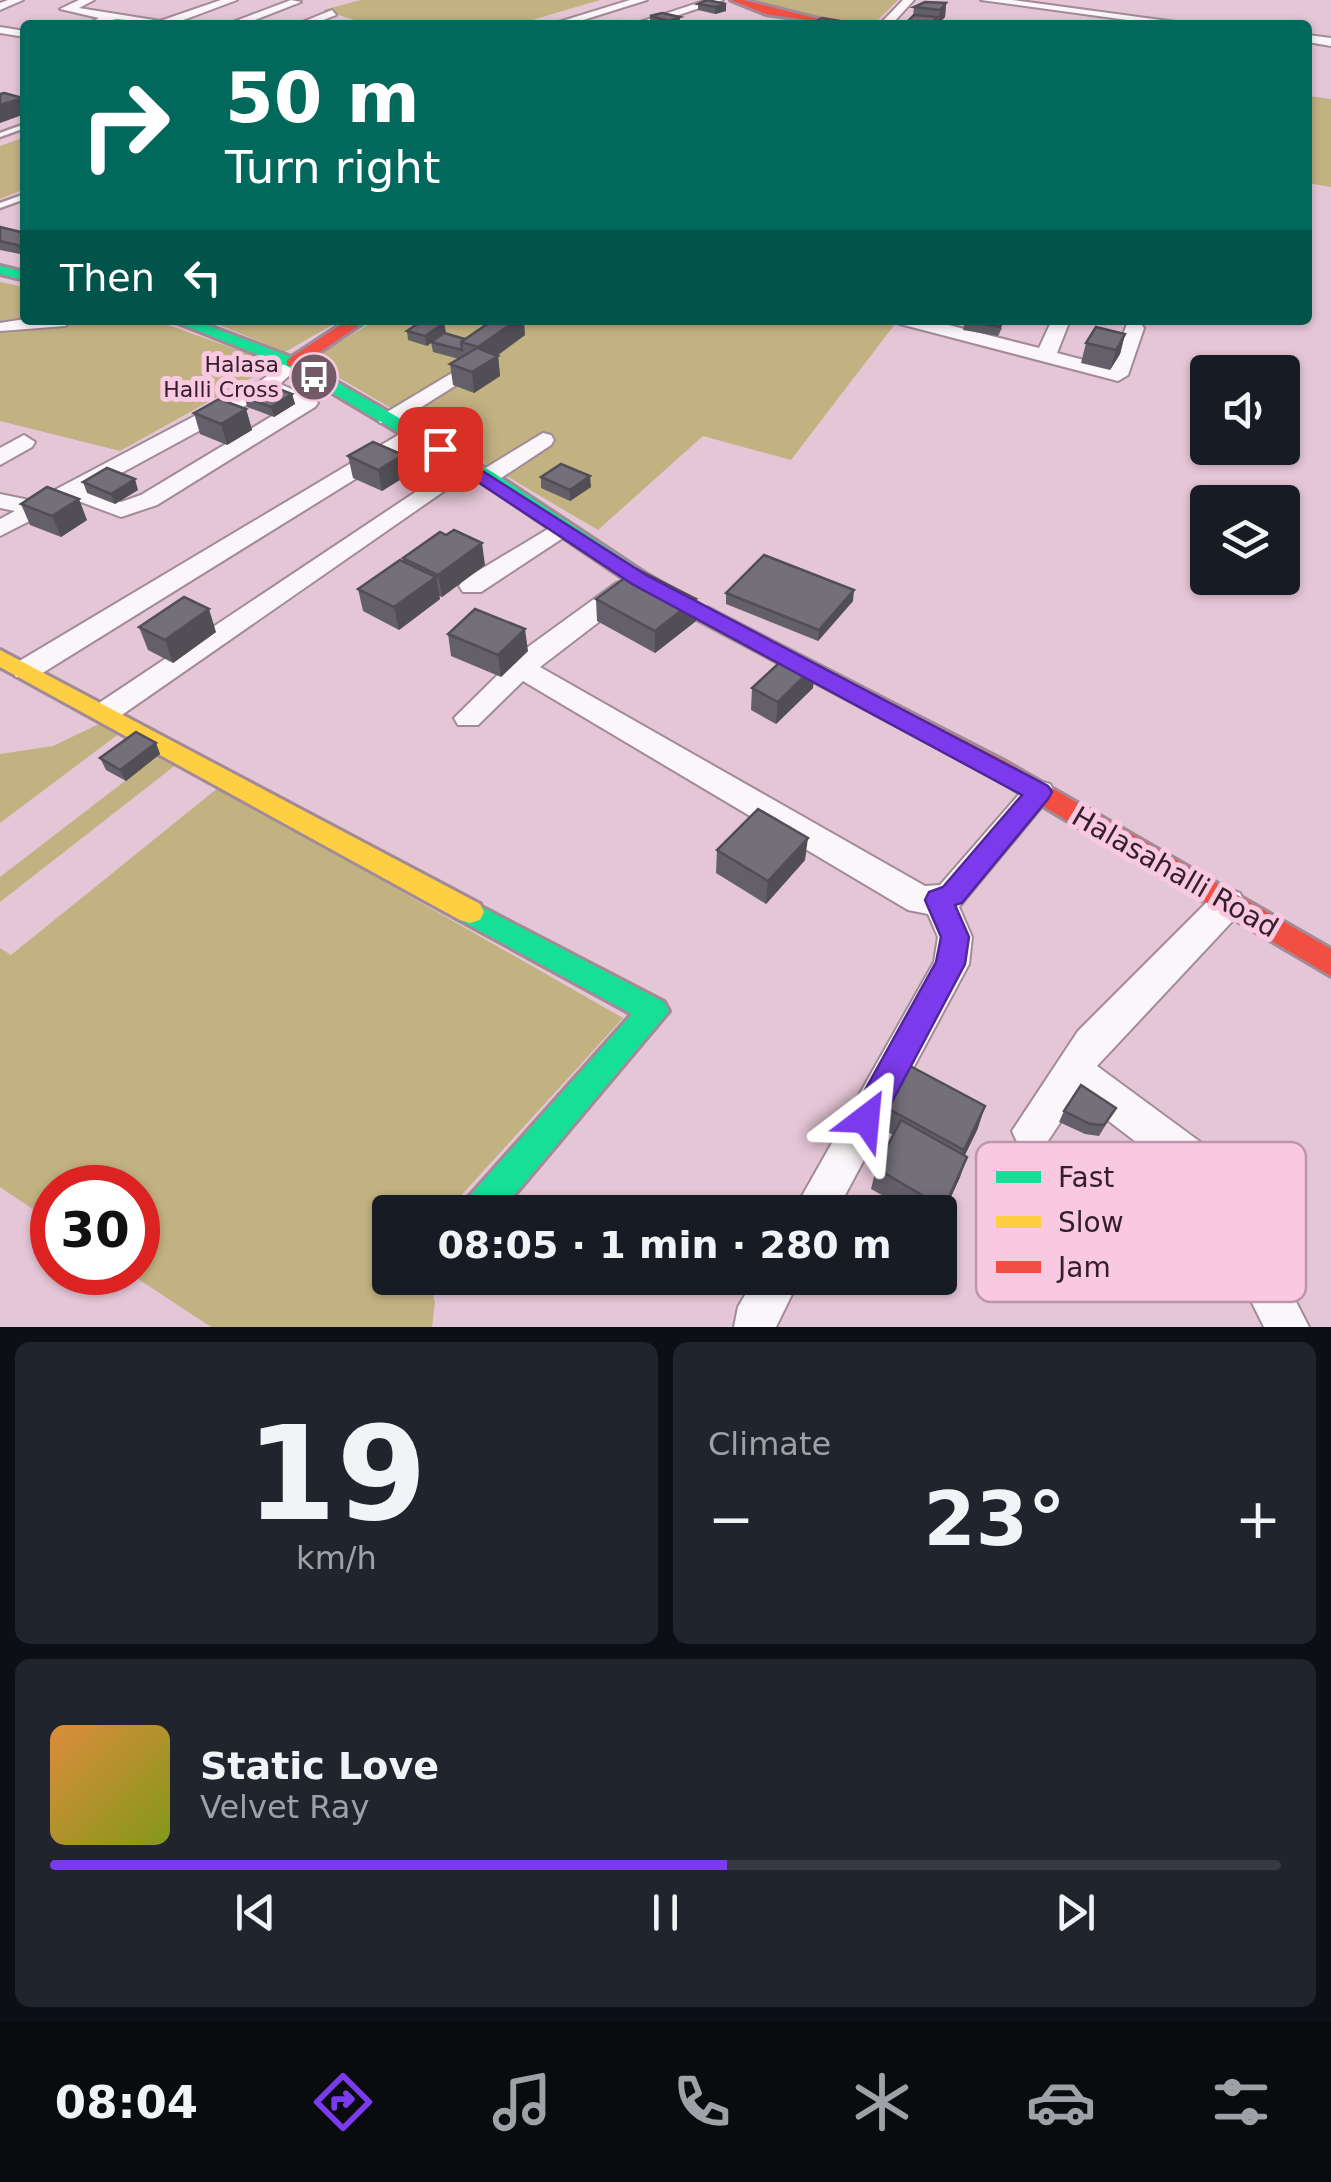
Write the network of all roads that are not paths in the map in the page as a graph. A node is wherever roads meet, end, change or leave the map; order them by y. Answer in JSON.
{"nodes":[{"id":1,"x":18,"y":0,"type":"edge"},
{"id":2,"x":90,"y":0,"type":"edge"},
{"id":3,"x":192,"y":0,"type":"edge"},
{"id":4,"x":232,"y":0,"type":"edge"},
{"id":5,"x":642,"y":0,"type":"edge"},
{"id":6,"x":718,"y":0,"type":"edge"},
{"id":7,"x":735,"y":0,"type":"edge"},
{"id":8,"x":909,"y":0,"type":"edge"},
{"id":9,"x":986,"y":0,"type":"edge"},
{"id":10,"x":296,"y":2,"type":"dead end"},
{"id":11,"x":0,"y":7,"type":"edge"},
{"id":12,"x":332,"y":13,"type":"dead end"},
{"id":13,"x":113,"y":17,"type":"junction"},
{"id":14,"x":133,"y":19,"type":"junction"},
{"id":15,"x":104,"y":20,"type":"edge"},
{"id":16,"x":138,"y":20,"type":"edge"},
{"id":17,"x":174,"y":20,"type":"edge"},
{"id":18,"x":245,"y":20,"type":"edge"},
{"id":19,"x":314,"y":20,"type":"edge"},
{"id":20,"x":572,"y":20,"type":"edge"},
{"id":21,"x":652,"y":20,"type":"edge"},
{"id":22,"x":812,"y":20,"type":"edge"},
{"id":23,"x":890,"y":20,"type":"edge"},
{"id":24,"x":1151,"y":20,"type":"edge"},
{"id":25,"x":23,"y":325,"type":"edge"},
{"id":26,"x":192,"y":325,"type":"edge"},
{"id":27,"x":351,"y":325,"type":"edge"},
{"id":28,"x":925,"y":325,"type":"edge"},
{"id":29,"x":1059,"y":325,"type":"edge"},
{"id":30,"x":6,"y":327,"type":"dead end"},
{"id":31,"x":1134,"y":328,"type":"dead end"},
{"id":32,"x":1045,"y":358,"type":"junction"},
{"id":33,"x":293,"y":363,"type":"junction"},
{"id":34,"x":462,"y":373,"type":"edge"},
{"id":35,"x":266,"y":386,"type":"junction"},
{"id":36,"x":388,"y":418,"type":"junction"},
{"id":37,"x":415,"y":432,"type":"junction"},
{"id":38,"x":543,"y":440,"type":"dead end"},
{"id":39,"x":24,"y":442,"type":"dead end"},
{"id":40,"x":0,"y":458,"type":"edge"},
{"id":41,"x":476,"y":472,"type":"junction"},
{"id":42,"x":72,"y":490,"type":"junction"},
{"id":43,"x":0,"y":501,"type":"edge"},
{"id":44,"x":36,"y":509,"type":"junction"},
{"id":45,"x":562,"y":527,"type":"junction"},
{"id":46,"x":0,"y":529,"type":"edge"},
{"id":47,"x":639,"y":579,"type":"junction"},
{"id":48,"x":472,"y":586,"type":"dead end"},
{"id":49,"x":0,"y":657,"type":"edge"},
{"id":50,"x":526,"y":666,"type":"junction"},
{"id":51,"x":26,"y":670,"type":"junction"},
{"id":52,"x":106,"y":712,"type":"junction"},
{"id":53,"x":468,"y":718,"type":"dead end"},
{"id":54,"x":1039,"y":792,"type":"junction"},
{"id":55,"x":939,"y":900,"type":"junction"},
{"id":56,"x":1228,"y":903,"type":"junction"},
{"id":57,"x":1331,"y":964,"type":"edge"},
{"id":58,"x":1073,"y":1071,"type":"junction"},
{"id":59,"x":1032,"y":1130,"type":"dead end"},
{"id":60,"x":1168,"y":1142,"type":"edge"},
{"id":61,"x":493,"y":1195,"type":"edge"},
{"id":62,"x":823,"y":1195,"type":"edge"},
{"id":63,"x":769,"y":1295,"type":"edge"},
{"id":64,"x":1274,"y":1302,"type":"edge"},
{"id":65,"x":754,"y":1322,"type":"dead end"},
{"id":66,"x":1287,"y":1327,"type":"edge"}],
"edges":[{"from":1,"to":11,"type":"street"},
{"from":2,"to":13,"type":"street"},
{"from":3,"to":14,"type":"street"},
{"from":4,"to":17,"type":"street"},
{"from":5,"to":20,"type":"street"},
{"from":6,"to":21,"type":"street"},
{"from":7,"to":22,"type":"main road"},
{"from":8,"to":23,"type":"street"},
{"from":9,"to":24,"type":"street"},
{"from":10,"to":18,"type":"street"},
{"from":12,"to":19,"type":"street"},
{"from":13,"to":14,"type":"street"},
{"from":13,"to":15,"type":"street"},
{"from":14,"to":16,"type":"street"},
{"from":25,"to":30,"type":"street"},
{"from":26,"to":33,"type":"main road","name":"Halasahalli Road"},
{"from":27,"to":33,"type":"main road"},
{"from":28,"to":32,"type":"street"},
{"from":29,"to":32,"type":"street"},
{"from":31,"to":32,"type":"street"},
{"from":33,"to":35,"type":"street"},
{"from":33,"to":36,"type":"main road","name":"Halasahalli Road"},
{"from":34,"to":36,"type":"street"},
{"from":35,"to":42,"type":"street"},
{"from":35,"to":42,"type":"street"},
{"from":36,"to":37,"type":"main road","name":"Halasahalli Road"},
{"from":37,"to":41,"type":"main road","name":"Halasahalli Road"},
{"from":37,"to":51,"type":"street"},
{"from":38,"to":41,"type":"street"},
{"from":39,"to":40,"type":"street"},
{"from":41,"to":45,"type":"main road","name":"Halasahalli Road"},
{"from":41,"to":52,"type":"street"},
{"from":42,"to":44,"type":"street"},
{"from":43,"to":44,"type":"street"},
{"from":44,"to":46,"type":"street"},
{"from":45,"to":47,"type":"main road","name":"Halasahalli Road"},
{"from":45,"to":48,"type":"street"},
{"from":47,"to":50,"type":"street"},
{"from":47,"to":54,"type":"main road","name":"Halasahalli Road"},
{"from":49,"to":51,"type":"main road"},
{"from":50,"to":53,"type":"street"},
{"from":50,"to":55,"type":"street"},
{"from":51,"to":52,"type":"main road"},
{"from":52,"to":61,"type":"main road"},
{"from":54,"to":55,"type":"street"},
{"from":54,"to":56,"type":"main road","name":"Halasahalli Road"},
{"from":55,"to":62,"type":"street"},
{"from":56,"to":57,"type":"main road","name":"Halasahalli Road"},
{"from":56,"to":58,"type":"street"},
{"from":58,"to":59,"type":"street"},
{"from":58,"to":60,"type":"street"},
{"from":63,"to":65,"type":"street"},
{"from":64,"to":66,"type":"street"}]}
